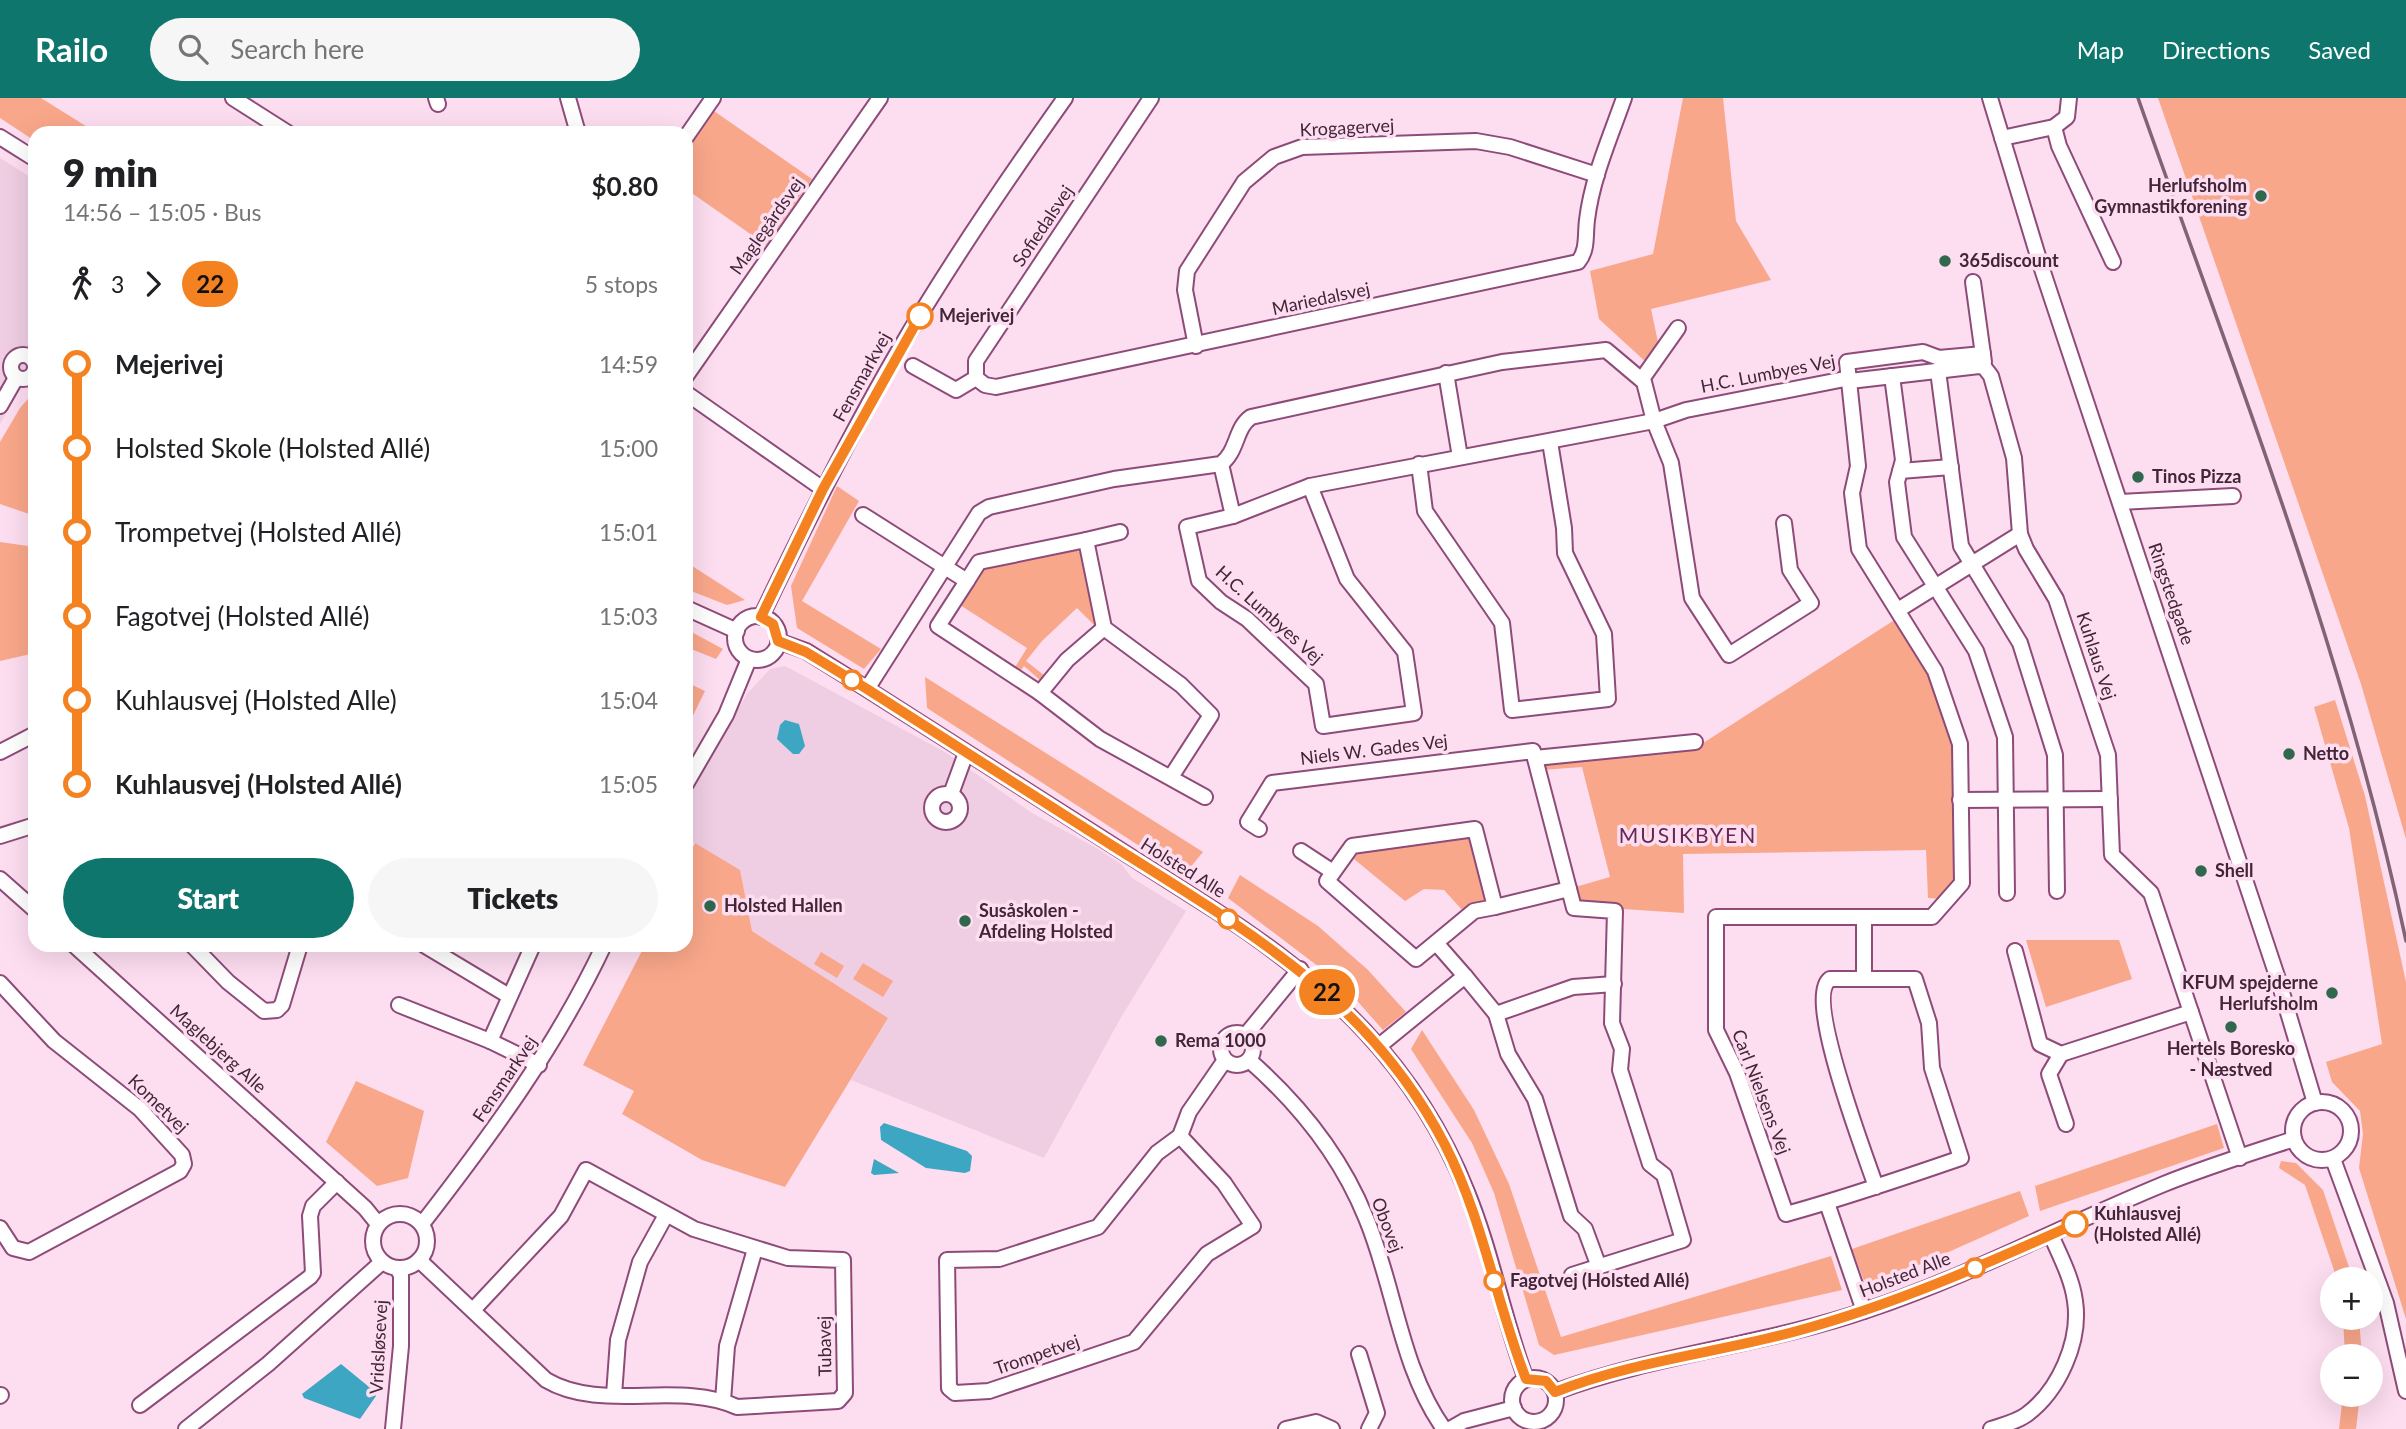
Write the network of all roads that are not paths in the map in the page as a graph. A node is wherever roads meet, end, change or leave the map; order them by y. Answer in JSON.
{"nodes":[{"id":1,"x":233,"y":98,"type":"edge"},
{"id":2,"x":568,"y":98,"type":"edge"},
{"id":3,"x":713,"y":98,"type":"edge"},
{"id":4,"x":880,"y":98,"type":"edge"},
{"id":5,"x":1065,"y":98,"type":"edge"},
{"id":6,"x":1151,"y":98,"type":"edge"},
{"id":7,"x":1625,"y":98,"type":"edge"},
{"id":8,"x":1990,"y":98,"type":"edge"},
{"id":9,"x":2068,"y":98,"type":"edge"},
{"id":10,"x":277,"y":126,"type":"edge"},
{"id":11,"x":576,"y":126,"type":"edge"},
{"id":12,"x":693,"y":127,"type":"edge"},
{"id":13,"x":2054,"y":127,"type":"junction"},
{"id":14,"x":0,"y":137,"type":"edge"},
{"id":15,"x":2002,"y":138,"type":"junction"},
{"id":16,"x":28,"y":155,"type":"edge"},
{"id":17,"x":1597,"y":175,"type":"junction"},
{"id":18,"x":2113,"y":262,"type":"dead end"},
{"id":19,"x":1973,"y":282,"type":"dead end"},
{"id":20,"x":1678,"y":328,"type":"dead end"},
{"id":21,"x":1196,"y":346,"type":"junction"},
{"id":22,"x":28,"y":354,"type":"edge"},
{"id":23,"x":6,"y":359,"type":"edge"},
{"id":24,"x":1984,"y":360,"type":"junction"},
{"id":25,"x":693,"y":366,"type":"edge"},
{"id":26,"x":913,"y":366,"type":"dead end"},
{"id":27,"x":1938,"y":371,"type":"junction"},
{"id":28,"x":1446,"y":373,"type":"junction"},
{"id":29,"x":1892,"y":376,"type":"junction"},
{"id":30,"x":16,"y":378,"type":"junction"},
{"id":31,"x":28,"y":378,"type":"edge"},
{"id":32,"x":976,"y":379,"type":"junction"},
{"id":33,"x":1642,"y":379,"type":"junction"},
{"id":34,"x":1850,"y":380,"type":"junction"},
{"id":35,"x":693,"y":398,"type":"edge"},
{"id":36,"x":0,"y":406,"type":"edge"},
{"id":37,"x":1654,"y":421,"type":"junction"},
{"id":38,"x":1550,"y":442,"type":"junction"},
{"id":39,"x":1460,"y":457,"type":"junction"},
{"id":40,"x":1221,"y":464,"type":"junction"},
{"id":41,"x":1419,"y":464,"type":"junction"},
{"id":42,"x":1951,"y":467,"type":"junction"},
{"id":43,"x":1900,"y":471,"type":"junction"},
{"id":44,"x":1310,"y":486,"type":"junction"},
{"id":45,"x":823,"y":489,"type":"junction"},
{"id":46,"x":2233,"y":496,"type":"dead end"},
{"id":47,"x":2120,"y":502,"type":"junction"},
{"id":48,"x":863,"y":514,"type":"dead end"},
{"id":49,"x":1233,"y":516,"type":"junction"},
{"id":50,"x":1784,"y":523,"type":"dead end"},
{"id":51,"x":1121,"y":532,"type":"dead end"},
{"id":52,"x":2020,"y":534,"type":"junction"},
{"id":53,"x":1086,"y":540,"type":"junction"},
{"id":54,"x":1972,"y":563,"type":"junction"},
{"id":55,"x":945,"y":567,"type":"junction"},
{"id":56,"x":967,"y":581,"type":"junction"},
{"id":57,"x":1935,"y":586,"type":"junction"},
{"id":58,"x":1898,"y":610,"type":"junction"},
{"id":59,"x":693,"y":611,"type":"edge"},
{"id":60,"x":761,"y":617,"type":"junction"},
{"id":61,"x":1104,"y":628,"type":"junction"},
{"id":62,"x":737,"y":631,"type":"junction"},
{"id":63,"x":778,"y":641,"type":"junction"},
{"id":64,"x":750,"y":659,"type":"junction"},
{"id":65,"x":867,"y":689,"type":"junction"},
{"id":66,"x":1040,"y":693,"type":"junction"},
{"id":67,"x":28,"y":738,"type":"edge"},
{"id":68,"x":1695,"y":742,"type":"dead end"},
{"id":69,"x":0,"y":752,"type":"edge"},
{"id":70,"x":966,"y":753,"type":"junction"},
{"id":71,"x":1535,"y":758,"type":"junction"},
{"id":72,"x":693,"y":772,"type":"edge"},
{"id":73,"x":1171,"y":777,"type":"junction"},
{"id":74,"x":951,"y":794,"type":"dead end"},
{"id":75,"x":1205,"y":797,"type":"dead end"},
{"id":76,"x":2056,"y":799,"type":"junction"},
{"id":77,"x":2110,"y":799,"type":"junction"},
{"id":78,"x":1960,"y":800,"type":"junction"},
{"id":79,"x":2007,"y":800,"type":"junction"},
{"id":80,"x":28,"y":827,"type":"edge"},
{"id":81,"x":1259,"y":829,"type":"dead end"},
{"id":82,"x":0,"y":836,"type":"edge"},
{"id":83,"x":1301,"y":851,"type":"dead end"},
{"id":84,"x":1333,"y":872,"type":"junction"},
{"id":85,"x":0,"y":879,"type":"edge"},
{"id":86,"x":1569,"y":889,"type":"junction"},
{"id":87,"x":2057,"y":891,"type":"dead end"},
{"id":88,"x":2007,"y":893,"type":"dead end"},
{"id":89,"x":28,"y":904,"type":"edge"},
{"id":90,"x":1494,"y":907,"type":"junction"},
{"id":91,"x":1864,"y":917,"type":"junction"},
{"id":92,"x":1437,"y":944,"type":"junction"},
{"id":93,"x":2015,"y":951,"type":"dead end"},
{"id":94,"x":82,"y":952,"type":"edge"},
{"id":95,"x":199,"y":952,"type":"edge"},
{"id":96,"x":298,"y":952,"type":"edge"},
{"id":97,"x":436,"y":952,"type":"edge"},
{"id":98,"x":530,"y":952,"type":"edge"},
{"id":99,"x":601,"y":952,"type":"edge"},
{"id":100,"x":1300,"y":969,"type":"junction"},
{"id":101,"x":1465,"y":975,"type":"junction"},
{"id":102,"x":1864,"y":978,"type":"junction"},
{"id":103,"x":0,"y":983,"type":"edge"},
{"id":104,"x":1614,"y":984,"type":"junction"},
{"id":105,"x":509,"y":996,"type":"junction"},
{"id":106,"x":399,"y":1005,"type":"dead end"},
{"id":107,"x":2191,"y":1012,"type":"junction"},
{"id":108,"x":1496,"y":1014,"type":"junction"},
{"id":109,"x":1245,"y":1036,"type":"junction"},
{"id":110,"x":490,"y":1041,"type":"junction"},
{"id":111,"x":1379,"y":1046,"type":"junction"},
{"id":112,"x":2061,"y":1054,"type":"junction"},
{"id":113,"x":1225,"y":1060,"type":"junction"},
{"id":114,"x":1249,"y":1060,"type":"junction"},
{"id":115,"x":539,"y":1065,"type":"junction"},
{"id":116,"x":2315,"y":1103,"type":"junction"},
{"id":117,"x":2066,"y":1124,"type":"dead end"},
{"id":118,"x":1180,"y":1136,"type":"junction"},
{"id":119,"x":2294,"y":1139,"type":"junction"},
{"id":120,"x":2240,"y":1157,"type":"junction"},
{"id":121,"x":2333,"y":1159,"type":"junction"},
{"id":122,"x":337,"y":1182,"type":"junction"},
{"id":123,"x":1876,"y":1187,"type":"junction"},
{"id":124,"x":1827,"y":1202,"type":"junction"},
{"id":125,"x":666,"y":1215,"type":"junction"},
{"id":126,"x":378,"y":1224,"type":"junction"},
{"id":127,"x":422,"y":1224,"type":"junction"},
{"id":128,"x":0,"y":1228,"type":"edge"},
{"id":129,"x":2051,"y":1235,"type":"junction"},
{"id":130,"x":755,"y":1249,"type":"junction"},
{"id":131,"x":419,"y":1260,"type":"junction"},
{"id":132,"x":382,"y":1262,"type":"junction"},
{"id":133,"x":1599,"y":1267,"type":"junction"},
{"id":134,"x":397,"y":1268,"type":"junction"},
{"id":135,"x":1572,"y":1275,"type":"dead end"},
{"id":136,"x":473,"y":1310,"type":"junction"},
{"id":137,"x":1864,"y":1311,"type":"junction"},
{"id":138,"x":1359,"y":1354,"type":"dead end"},
{"id":139,"x":1526,"y":1379,"type":"junction"},
{"id":140,"x":2406,"y":1391,"type":"edge"},
{"id":141,"x":1555,"y":1392,"type":"junction"},
{"id":142,"x":614,"y":1395,"type":"junction"},
{"id":143,"x":723,"y":1401,"type":"junction"},
{"id":144,"x":141,"y":1405,"type":"dead end"},
{"id":145,"x":1514,"y":1408,"type":"junction"},
{"id":146,"x":186,"y":1429,"type":"edge"},
{"id":147,"x":393,"y":1429,"type":"edge"},
{"id":148,"x":1286,"y":1429,"type":"edge"},
{"id":149,"x":1332,"y":1429,"type":"edge"},
{"id":150,"x":1369,"y":1429,"type":"edge"},
{"id":151,"x":1444,"y":1429,"type":"edge"},
{"id":152,"x":1450,"y":1429,"type":"edge"},
{"id":153,"x":1991,"y":1429,"type":"edge"}],
"edges":[{"from":1,"to":10,"type":"street"},
{"from":2,"to":11,"type":"street"},
{"from":3,"to":12,"type":"street"},
{"from":4,"to":25,"type":"street","name":"Maglegårdsvej"},
{"from":5,"to":45,"type":"street","name":"Fensmarkvej"},
{"from":6,"to":32,"type":"street","name":"Sofiedalsvej"},
{"from":7,"to":17,"type":"street","name":"Mariedalsvej"},
{"from":8,"to":15,"type":"street","name":"Ringstedgade"},
{"from":9,"to":13,"type":"street"},
{"from":13,"to":15,"type":"street"},
{"from":13,"to":18,"type":"street"},
{"from":14,"to":16,"type":"street"},
{"from":15,"to":47,"type":"street","name":"Ringstedgade"},
{"from":17,"to":21,"type":"street","name":"Mariedalsvej"},
{"from":17,"to":21,"type":"street","name":"Krogagervej"},
{"from":19,"to":24,"type":"street","name":"Kuhlaus Vej"},
{"from":20,"to":33,"type":"street"},
{"from":21,"to":32,"type":"street","name":"Mariedalsvej"},
{"from":22,"to":23,"type":"street"},
{"from":23,"to":30,"type":"street"},
{"from":24,"to":27,"type":"street"},
{"from":24,"to":34,"type":"street"},
{"from":24,"to":52,"type":"street","name":"Kuhlaus Vej"},
{"from":26,"to":32,"type":"street","name":"Mariedalsvej"},
{"from":27,"to":29,"type":"street"},
{"from":27,"to":42,"type":"street"},
{"from":28,"to":33,"type":"street"},
{"from":28,"to":39,"type":"street"},
{"from":28,"to":40,"type":"street"},
{"from":29,"to":34,"type":"street"},
{"from":29,"to":43,"type":"street"},
{"from":30,"to":31,"type":"street"},
{"from":30,"to":36,"type":"street"},
{"from":33,"to":37,"type":"street"},
{"from":34,"to":37,"type":"street","name":"H.C. Lumbyes Vej"},
{"from":34,"to":58,"type":"street"},
{"from":35,"to":45,"type":"street"},
{"from":37,"to":38,"type":"street","name":"H.C. Lumbyes Vej"},
{"from":37,"to":50,"type":"street"},
{"from":38,"to":39,"type":"street","name":"H.C. Lumbyes Vej"},
{"from":38,"to":41,"type":"street"},
{"from":39,"to":41,"type":"street","name":"H.C. Lumbyes Vej"},
{"from":40,"to":49,"type":"street"},
{"from":40,"to":55,"type":"street"},
{"from":41,"to":44,"type":"street","name":"H.C. Lumbyes Vej"},
{"from":42,"to":43,"type":"street"},
{"from":42,"to":54,"type":"street"},
{"from":43,"to":57,"type":"street"},
{"from":44,"to":49,"type":"street","name":"H.C. Lumbyes Vej"},
{"from":44,"to":49,"type":"street","name":"H.C. Lumbyes Vej"},
{"from":45,"to":60,"type":"street","name":"Fensmarkvej"},
{"from":46,"to":47,"type":"street"},
{"from":47,"to":116,"type":"street","name":"Ringstedgade"},
{"from":48,"to":55,"type":"street"},
{"from":51,"to":53,"type":"street"},
{"from":52,"to":54,"type":"street"},
{"from":52,"to":77,"type":"street","name":"Kuhlaus Vej"},
{"from":53,"to":56,"type":"street"},
{"from":53,"to":61,"type":"street"},
{"from":54,"to":57,"type":"street"},
{"from":54,"to":76,"type":"street"},
{"from":55,"to":56,"type":"street"},
{"from":55,"to":65,"type":"street"},
{"from":56,"to":66,"type":"street"},
{"from":57,"to":58,"type":"street"},
{"from":57,"to":79,"type":"street"},
{"from":58,"to":78,"type":"street"},
{"from":59,"to":62,"type":"street"},
{"from":60,"to":62,"type":"street"},
{"from":60,"to":63,"type":"street"},
{"from":61,"to":66,"type":"street"},
{"from":61,"to":73,"type":"street"},
{"from":62,"to":64,"type":"street"},
{"from":63,"to":64,"type":"street"},
{"from":63,"to":65,"type":"street","name":"Holsted Alle"},
{"from":64,"to":72,"type":"street"},
{"from":65,"to":70,"type":"street","name":"Holsted Alle"},
{"from":66,"to":73,"type":"street"},
{"from":67,"to":69,"type":"street"},
{"from":68,"to":71,"type":"street","name":"Niels W. Gades Vej"},
{"from":70,"to":74,"type":"street"},
{"from":70,"to":100,"type":"street","name":"Holsted Alle"},
{"from":71,"to":81,"type":"street","name":"Niels W. Gades Vej"},
{"from":71,"to":86,"type":"street"},
{"from":73,"to":75,"type":"street"},
{"from":76,"to":77,"type":"street"},
{"from":76,"to":79,"type":"street"},
{"from":76,"to":87,"type":"street"},
{"from":77,"to":107,"type":"street","name":"Kuhlaus Vej"},
{"from":78,"to":79,"type":"street"},
{"from":78,"to":91,"type":"street","name":"Carl Nielsens Vej"},
{"from":79,"to":88,"type":"street"},
{"from":80,"to":82,"type":"street"},
{"from":83,"to":84,"type":"street"},
{"from":84,"to":90,"type":"street"},
{"from":84,"to":92,"type":"street"},
{"from":85,"to":89,"type":"street"},
{"from":86,"to":90,"type":"street"},
{"from":86,"to":104,"type":"street"},
{"from":90,"to":92,"type":"street"},
{"from":91,"to":102,"type":"street"},
{"from":91,"to":124,"type":"street","name":"Carl Nielsens Vej"},
{"from":92,"to":101,"type":"street"},
{"from":93,"to":112,"type":"street"},
{"from":94,"to":122,"type":"street","name":"Maglebjerg Alle"},
{"from":95,"to":96,"type":"street"},
{"from":97,"to":105,"type":"street"},
{"from":98,"to":105,"type":"street"},
{"from":99,"to":115,"type":"street","name":"Fensmarkvej"},
{"from":100,"to":109,"type":"street"},
{"from":100,"to":111,"type":"street","name":"Holsted Alle"},
{"from":101,"to":108,"type":"street"},
{"from":101,"to":111,"type":"street"},
{"from":102,"to":123,"type":"street","name":"Carl Nielsens Vej"},
{"from":102,"to":123,"type":"street","name":"Carl Nielsens Vej"},
{"from":103,"to":128,"type":"street","name":"Kometvej"},
{"from":104,"to":108,"type":"street"},
{"from":104,"to":133,"type":"street"},
{"from":105,"to":110,"type":"street"},
{"from":106,"to":110,"type":"street"},
{"from":107,"to":112,"type":"street"},
{"from":107,"to":120,"type":"street","name":"Kuhlaus Vej"},
{"from":108,"to":133,"type":"street"},
{"from":109,"to":113,"type":"street"},
{"from":109,"to":114,"type":"street"},
{"from":110,"to":115,"type":"street"},
{"from":111,"to":139,"type":"street","name":"Holsted Alle"},
{"from":112,"to":117,"type":"street"},
{"from":113,"to":114,"type":"street"},
{"from":113,"to":118,"type":"street","name":"Trompetvej"},
{"from":114,"to":151,"type":"street","name":"Obovej"},
{"from":115,"to":127,"type":"street","name":"Fensmarkvej"},
{"from":116,"to":119,"type":"street"},
{"from":116,"to":121,"type":"street"},
{"from":118,"to":118,"type":"street","name":"Trompetvej"},
{"from":119,"to":120,"type":"street","name":"Holsted Alle"},
{"from":119,"to":121,"type":"street"},
{"from":120,"to":129,"type":"street","name":"Holsted Alle"},
{"from":121,"to":140,"type":"street"},
{"from":122,"to":126,"type":"street","name":"Maglebjerg Alle"},
{"from":122,"to":144,"type":"street"},
{"from":123,"to":124,"type":"street","name":"Carl Nielsens Vej"},
{"from":124,"to":137,"type":"street"},
{"from":125,"to":130,"type":"street","name":"Tubavej"},
{"from":125,"to":136,"type":"street","name":"Tubavej"},
{"from":125,"to":142,"type":"street"},
{"from":126,"to":127,"type":"street"},
{"from":126,"to":132,"type":"street"},
{"from":127,"to":131,"type":"street"},
{"from":129,"to":137,"type":"street","name":"Holsted Alle"},
{"from":129,"to":153,"type":"street"},
{"from":130,"to":143,"type":"street"},
{"from":130,"to":143,"type":"street","name":"Tubavej"},
{"from":131,"to":134,"type":"street"},
{"from":131,"to":136,"type":"street","name":"Tubavej"},
{"from":132,"to":134,"type":"street"},
{"from":132,"to":146,"type":"street"},
{"from":133,"to":135,"type":"street"},
{"from":134,"to":147,"type":"street","name":"Vridsløsevej"},
{"from":136,"to":142,"type":"street","name":"Tubavej"},
{"from":137,"to":141,"type":"street","name":"Holsted Alle"},
{"from":138,"to":150,"type":"street"},
{"from":139,"to":141,"type":"street"},
{"from":139,"to":145,"type":"street"},
{"from":141,"to":145,"type":"street"},
{"from":142,"to":143,"type":"street","name":"Tubavej"},
{"from":145,"to":152,"type":"street"},
{"from":148,"to":149,"type":"street"}]}
